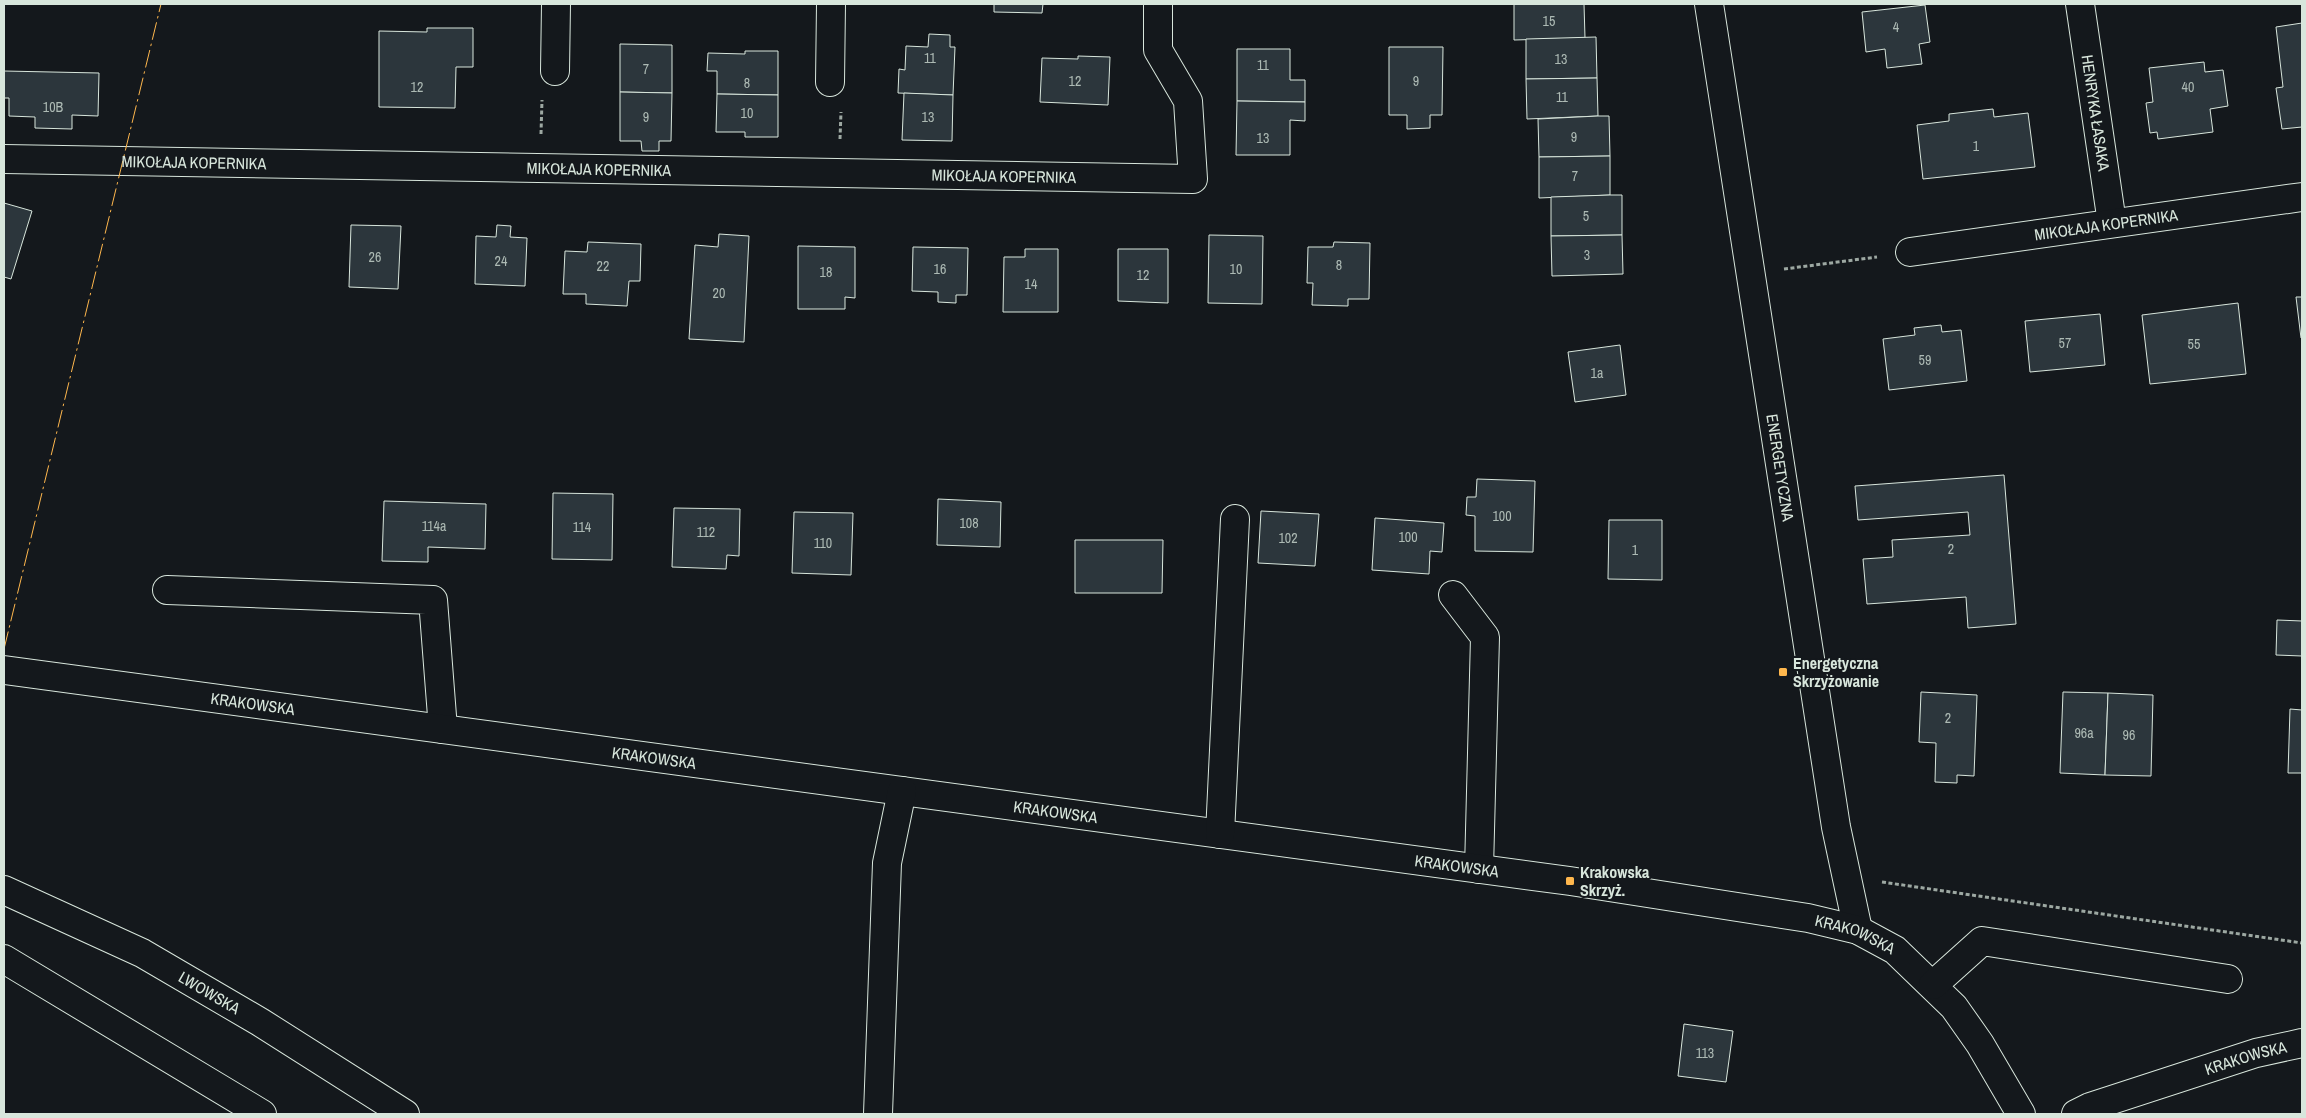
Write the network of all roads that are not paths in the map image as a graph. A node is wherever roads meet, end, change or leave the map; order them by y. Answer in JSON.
{"nodes":[{"id":1,"x":556,"y":4,"type":"edge"},
{"id":2,"x":831,"y":4,"type":"edge"},
{"id":3,"x":1158,"y":4,"type":"edge"},
{"id":4,"x":1709,"y":4,"type":"edge"},
{"id":5,"x":2080,"y":4,"type":"edge"},
{"id":6,"x":556,"y":71,"type":"road end"},
{"id":7,"x":830,"y":82,"type":"road end"},
{"id":8,"x":4,"y":159,"type":"edge"},
{"id":9,"x":2302,"y":197,"type":"edge"},
{"id":10,"x":2112,"y":223,"type":"junction"},
{"id":11,"x":1910,"y":252,"type":"road end"},
{"id":12,"x":1235,"y":520,"type":"dead end"},
{"id":13,"x":167,"y":590,"type":"dead end"},
{"id":14,"x":1453,"y":595,"type":"dead end"},
{"id":15,"x":4,"y":670,"type":"edge"},
{"id":16,"x":443,"y":730,"type":"junction"},
{"id":17,"x":902,"y":791,"type":"junction"},
{"id":18,"x":1220,"y":834,"type":"junction"},
{"id":19,"x":1479,"y":869,"type":"junction"},
{"id":20,"x":4,"y":890,"type":"edge"},
{"id":21,"x":1858,"y":930,"type":"junction"},
{"id":22,"x":4,"y":959,"type":"edge"},
{"id":23,"x":2228,"y":979,"type":"dead end"},
{"id":24,"x":1933,"y":985,"type":"junction"},
{"id":25,"x":2302,"y":1043,"type":"edge"},
{"id":26,"x":262,"y":1114,"type":"edge"},
{"id":27,"x":405,"y":1114,"type":"edge"},
{"id":28,"x":878,"y":1114,"type":"edge"},
{"id":29,"x":2021,"y":1114,"type":"edge"},
{"id":30,"x":2076,"y":1114,"type":"edge"}],
"edges":[{"from":1,"to":6,"type":"street"},
{"from":2,"to":7,"type":"street"},
{"from":3,"to":8,"type":"street","name":"MIKOŁAJA KOPERNIKA"},
{"from":4,"to":21,"type":"street","name":"ENERGETYCZNA"},
{"from":5,"to":10,"type":"street","name":"HENRYKA ŁASAKA"},
{"from":9,"to":10,"type":"street","name":"MIKOŁAJA KOPERNIKA"},
{"from":10,"to":11,"type":"street","name":"MIKOŁAJA KOPERNIKA"},
{"from":12,"to":18,"type":"street"},
{"from":13,"to":16,"type":"street"},
{"from":14,"to":19,"type":"street"},
{"from":15,"to":16,"type":"street","name":"KRAKOWSKA"},
{"from":16,"to":17,"type":"street","name":"KRAKOWSKA"},
{"from":17,"to":18,"type":"street","name":"KRAKOWSKA"},
{"from":17,"to":28,"type":"street"},
{"from":18,"to":19,"type":"street","name":"KRAKOWSKA"},
{"from":19,"to":21,"type":"street","name":"KRAKOWSKA"},
{"from":20,"to":27,"type":"street","name":"LWOWSKA"},
{"from":21,"to":24,"type":"street","name":"KRAKOWSKA"},
{"from":22,"to":26,"type":"street"},
{"from":23,"to":24,"type":"street"},
{"from":24,"to":29,"type":"street","name":"KRAKOWSKA"},
{"from":25,"to":30,"type":"street","name":"KRAKOWSKA"}]}
